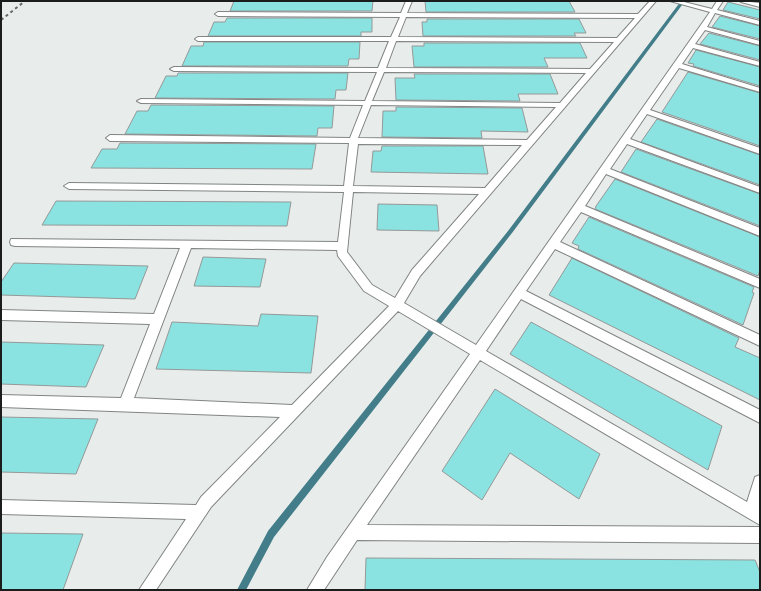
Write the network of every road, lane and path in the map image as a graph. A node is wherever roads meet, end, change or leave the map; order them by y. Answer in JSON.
{"nodes":[{"id":1,"x":409,"y":1,"type":"edge"},
{"id":2,"x":653,"y":1,"type":"edge"},
{"id":3,"x":673,"y":1,"type":"edge"},
{"id":4,"x":720,"y":1,"type":"edge"},
{"id":5,"x":743,"y":1,"type":"edge"},
{"id":6,"x":760,"y":5,"type":"edge"},
{"id":7,"x":713,"y":11,"type":"junction"},
{"id":8,"x":218,"y":14,"type":"dead end"},
{"id":9,"x":403,"y":15,"type":"junction"},
{"id":10,"x":640,"y":16,"type":"junction"},
{"id":11,"x":760,"y":23,"type":"edge"},
{"id":12,"x":702,"y":29,"type":"junction"},
{"id":13,"x":198,"y":40,"type":"dead end"},
{"id":14,"x":394,"y":40,"type":"junction"},
{"id":15,"x":619,"y":40,"type":"junction"},
{"id":16,"x":760,"y":43,"type":"edge"},
{"id":17,"x":691,"y":44,"type":"junction"},
{"id":18,"x":760,"y":64,"type":"edge"},
{"id":19,"x":677,"y":65,"type":"junction"},
{"id":20,"x":174,"y":69,"type":"dead end"},
{"id":21,"x":381,"y":70,"type":"junction"},
{"id":22,"x":592,"y":71,"type":"junction"},
{"id":23,"x":760,"y":90,"type":"edge"},
{"id":24,"x":141,"y":101,"type":"dead end"},
{"id":25,"x":368,"y":104,"type":"junction"},
{"id":26,"x":562,"y":105,"type":"junction"},
{"id":27,"x":645,"y":111,"type":"junction"},
{"id":28,"x":110,"y":138,"type":"dead end"},
{"id":29,"x":625,"y":140,"type":"junction"},
{"id":30,"x":354,"y":141,"type":"junction"},
{"id":31,"x":530,"y":143,"type":"junction"},
{"id":32,"x":760,"y":151,"type":"edge"},
{"id":33,"x":604,"y":170,"type":"junction"},
{"id":34,"x":69,"y":186,"type":"dead end"},
{"id":35,"x":348,"y":189,"type":"junction"},
{"id":36,"x":760,"y":190,"type":"edge"},
{"id":37,"x":488,"y":191,"type":"junction"},
{"id":38,"x":579,"y":207,"type":"junction"},
{"id":39,"x":760,"y":232,"type":"edge"},
{"id":40,"x":15,"y":242,"type":"dead end"},
{"id":41,"x":187,"y":244,"type":"junction"},
{"id":42,"x":554,"y":244,"type":"junction"},
{"id":43,"x":343,"y":246,"type":"junction"},
{"id":44,"x":760,"y":284,"type":"edge"},
{"id":45,"x":520,"y":293,"type":"junction"},
{"id":46,"x":400,"y":307,"type":"junction"},
{"id":47,"x":1,"y":314,"type":"edge"},
{"id":48,"x":158,"y":319,"type":"junction"},
{"id":49,"x":760,"y":341,"type":"edge"},
{"id":50,"x":478,"y":353,"type":"junction"},
{"id":51,"x":1,"y":401,"type":"edge"},
{"id":52,"x":125,"y":404,"type":"junction"},
{"id":53,"x":295,"y":411,"type":"junction"},
{"id":54,"x":760,"y":417,"type":"edge"},
{"id":55,"x":760,"y":482,"type":"edge"},
{"id":56,"x":1,"y":507,"type":"edge"},
{"id":57,"x":200,"y":512,"type":"junction"},
{"id":58,"x":756,"y":516,"type":"edge"},
{"id":59,"x":353,"y":532,"type":"junction"},
{"id":60,"x":760,"y":536,"type":"edge"},
{"id":61,"x":147,"y":590,"type":"edge"},
{"id":62,"x":315,"y":590,"type":"edge"}],
"edges":[{"from":1,"to":9,"type":"lane"},
{"from":2,"to":10,"type":"lane"},
{"from":3,"to":7,"type":"lane"},
{"from":4,"to":7,"type":"lane"},
{"from":5,"to":6,"type":"lane"},
{"from":7,"to":11,"type":"lane"},
{"from":7,"to":12,"type":"lane"},
{"from":8,"to":9,"type":"lane"},
{"from":9,"to":10,"type":"lane"},
{"from":9,"to":14,"type":"lane"},
{"from":10,"to":15,"type":"lane"},
{"from":12,"to":16,"type":"lane"},
{"from":12,"to":17,"type":"lane"},
{"from":13,"to":14,"type":"lane"},
{"from":14,"to":15,"type":"lane"},
{"from":14,"to":21,"type":"lane"},
{"from":15,"to":22,"type":"lane"},
{"from":17,"to":18,"type":"lane"},
{"from":17,"to":19,"type":"lane"},
{"from":19,"to":23,"type":"lane"},
{"from":19,"to":27,"type":"lane"},
{"from":20,"to":21,"type":"lane"},
{"from":21,"to":22,"type":"lane"},
{"from":21,"to":25,"type":"lane"},
{"from":22,"to":26,"type":"lane"},
{"from":24,"to":25,"type":"lane"},
{"from":25,"to":26,"type":"lane"},
{"from":25,"to":30,"type":"lane"},
{"from":26,"to":31,"type":"lane"},
{"from":27,"to":29,"type":"lane"},
{"from":27,"to":32,"type":"lane"},
{"from":28,"to":30,"type":"lane"},
{"from":29,"to":33,"type":"lane"},
{"from":29,"to":36,"type":"lane"},
{"from":30,"to":31,"type":"lane"},
{"from":30,"to":35,"type":"lane"},
{"from":31,"to":37,"type":"lane"},
{"from":33,"to":38,"type":"lane"},
{"from":33,"to":39,"type":"lane"},
{"from":34,"to":35,"type":"lane"},
{"from":35,"to":37,"type":"lane"},
{"from":35,"to":43,"type":"lane"},
{"from":37,"to":46,"type":"lane"},
{"from":38,"to":42,"type":"lane"},
{"from":38,"to":44,"type":"lane"},
{"from":40,"to":41,"type":"lane"},
{"from":41,"to":43,"type":"lane"},
{"from":41,"to":48,"type":"lane"},
{"from":42,"to":45,"type":"lane"},
{"from":42,"to":49,"type":"lane"},
{"from":43,"to":46,"type":"lane"},
{"from":45,"to":50,"type":"lane"},
{"from":45,"to":54,"type":"lane"},
{"from":46,"to":50,"type":"lane"},
{"from":46,"to":53,"type":"lane"},
{"from":47,"to":48,"type":"lane"},
{"from":48,"to":52,"type":"lane"},
{"from":50,"to":58,"type":"lane"},
{"from":50,"to":59,"type":"lane"},
{"from":51,"to":52,"type":"lane"},
{"from":52,"to":53,"type":"lane"},
{"from":53,"to":57,"type":"lane"},
{"from":55,"to":58,"type":"lane"},
{"from":56,"to":57,"type":"lane"},
{"from":57,"to":61,"type":"lane"},
{"from":59,"to":60,"type":"lane"},
{"from":59,"to":62,"type":"lane"}]}
